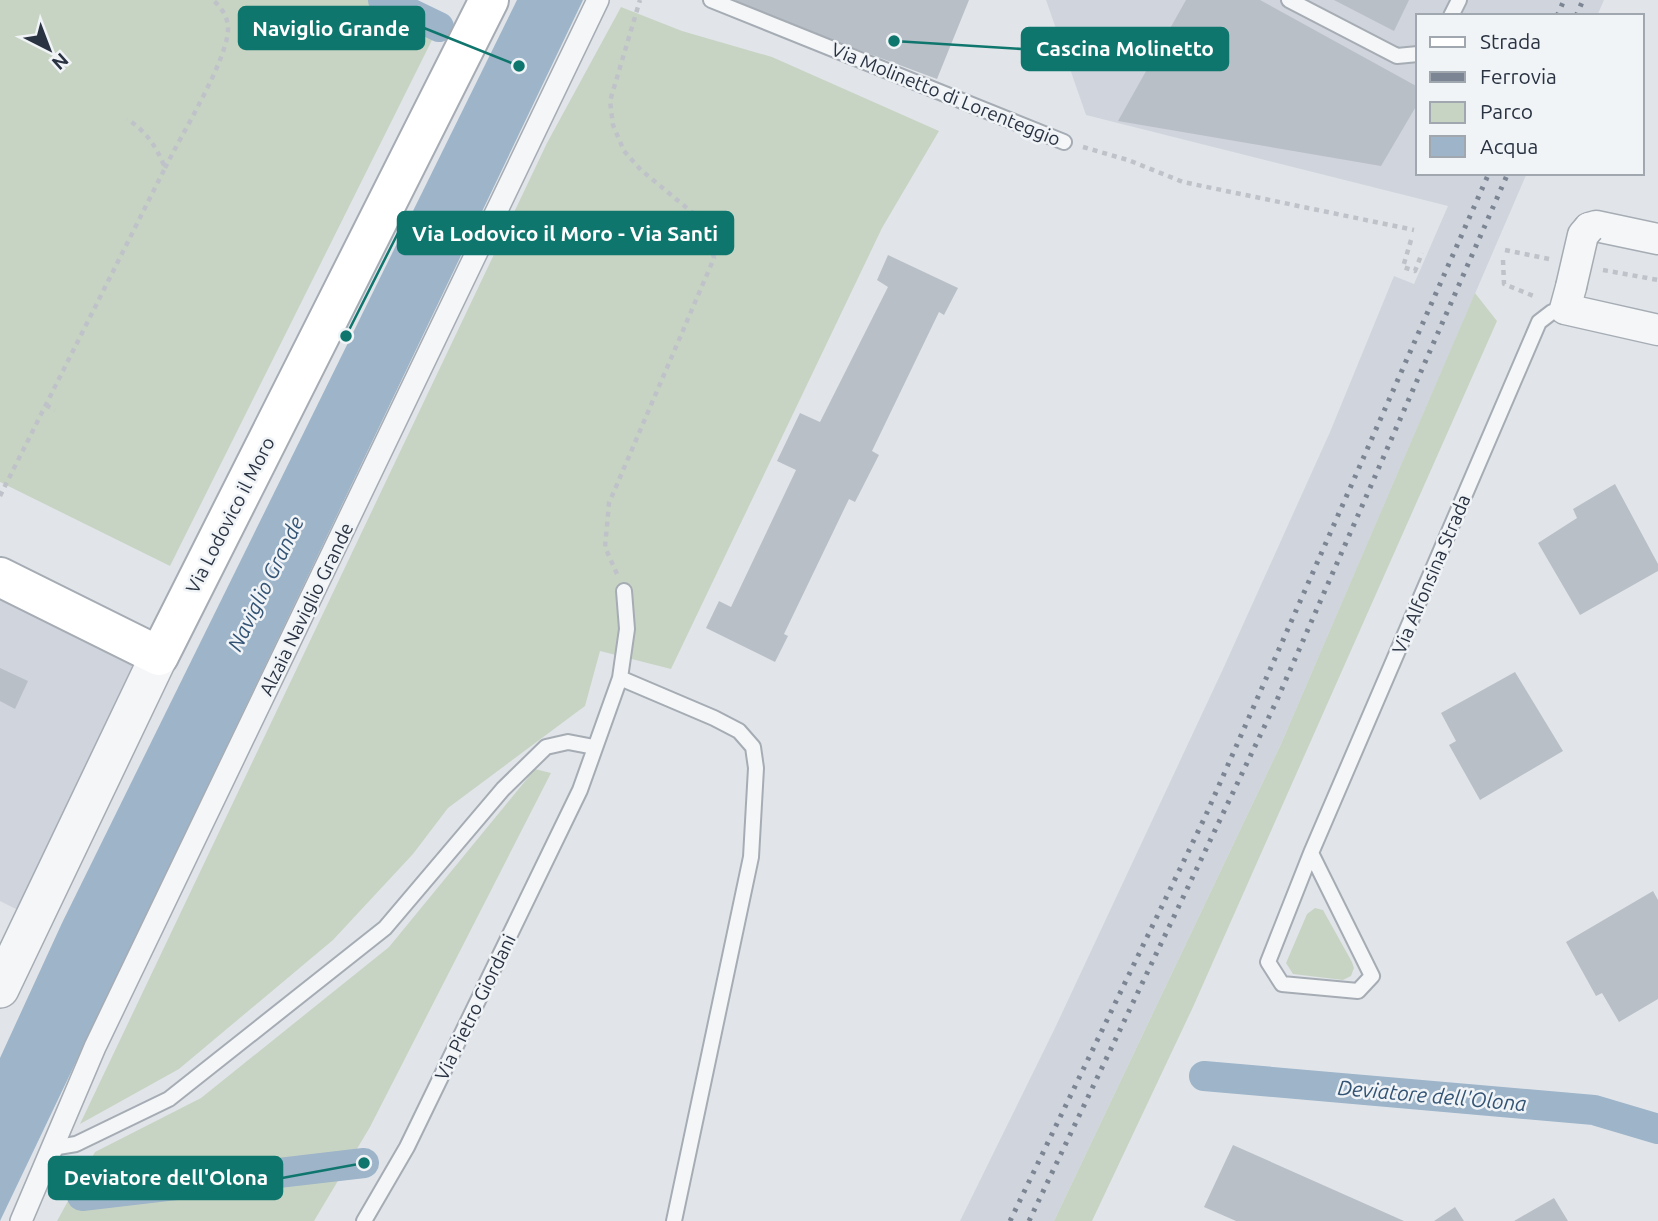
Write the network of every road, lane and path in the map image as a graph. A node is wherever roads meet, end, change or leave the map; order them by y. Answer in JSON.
{"nodes":[{"id":1,"x":213,"y":0,"type":"edge"},
{"id":2,"x":489,"y":0,"type":"edge"},
{"id":3,"x":598,"y":0,"type":"edge"},
{"id":4,"x":640,"y":0,"type":"edge"},
{"id":5,"x":711,"y":0,"type":"edge"},
{"id":6,"x":1289,"y":0,"type":"edge"},
{"id":7,"x":1416,"y":54,"type":"edge"},
{"id":8,"x":127,"y":118,"type":"dead end"},
{"id":9,"x":1064,"y":142,"type":"joint"},
{"id":10,"x":165,"y":168,"type":"junction"},
{"id":11,"x":1414,"y":230,"type":"dead end"},
{"id":12,"x":1658,"y":239,"type":"edge"},
{"id":13,"x":1411,"y":240,"type":"dead end"},
{"id":14,"x":1505,"y":250,"type":"dead end"},
{"id":15,"x":1422,"y":253,"type":"dead end"},
{"id":16,"x":1503,"y":260,"type":"dead end"},
{"id":17,"x":1597,"y":269,"type":"dead end"},
{"id":18,"x":1658,"y":280,"type":"edge"},
{"id":19,"x":1565,"y":286,"type":"junction"},
{"id":20,"x":1537,"y":298,"type":"dead end"},
{"id":21,"x":1658,"y":330,"type":"edge"},
{"id":22,"x":46,"y":405,"type":"junction"},
{"id":23,"x":55,"y":410,"type":"dead end"},
{"id":24,"x":0,"y":496,"type":"edge"},
{"id":25,"x":0,"y":577,"type":"edge"},
{"id":26,"x":624,"y":592,"type":"joint"},
{"id":27,"x":159,"y":656,"type":"junction"},
{"id":28,"x":620,"y":678,"type":"junction"},
{"id":29,"x":594,"y":747,"type":"junction"},
{"id":30,"x":1311,"y":853,"type":"junction"},
{"id":31,"x":0,"y":989,"type":"edge"},
{"id":32,"x":52,"y":1148,"type":"junction"},
{"id":33,"x":21,"y":1221,"type":"edge"},
{"id":34,"x":364,"y":1221,"type":"edge"},
{"id":35,"x":674,"y":1221,"type":"edge"}],
"edges":[{"from":1,"to":10,"type":"path"},
{"from":2,"to":27,"type":"main road","name":"Via Lodovico il Moro"},
{"from":3,"to":32,"type":"street","name":"Alzaia Naviglio Grande"},
{"from":4,"to":26,"type":"path"},
{"from":5,"to":9,"type":"lane","name":"Via Molinetto di Lorenteggio"},
{"from":6,"to":7,"type":"lane"},
{"from":8,"to":10,"type":"path"},
{"from":9,"to":11,"type":"path","name":"Via Molinetto di Lorenteggio"},
{"from":10,"to":22,"type":"path"},
{"from":12,"to":19,"type":"street","bridge":true},
{"from":13,"to":15,"type":"path"},
{"from":14,"to":19,"type":"path"},
{"from":16,"to":20,"type":"path"},
{"from":17,"to":18,"type":"path"},
{"from":19,"to":21,"type":"street"},
{"from":19,"to":30,"type":"lane","name":"Via Alfonsina Strada"},
{"from":22,"to":23,"type":"path"},
{"from":22,"to":24,"type":"path"},
{"from":25,"to":27,"type":"main road"},
{"from":26,"to":28,"type":"lane","name":"Via Pietro Giordani"},
{"from":27,"to":31,"type":"street","name":"Via Lodovico il Moro"},
{"from":28,"to":29,"type":"lane","name":"Via Pietro Giordani"},
{"from":28,"to":35,"type":"lane"},
{"from":29,"to":32,"type":"lane"},
{"from":29,"to":34,"type":"lane","name":"Via Pietro Giordani"},
{"from":30,"to":30,"type":"lane","name":"Via Alfonsina Strada"},
{"from":32,"to":33,"type":"street","name":"Alzaia Naviglio Grande"}]}
